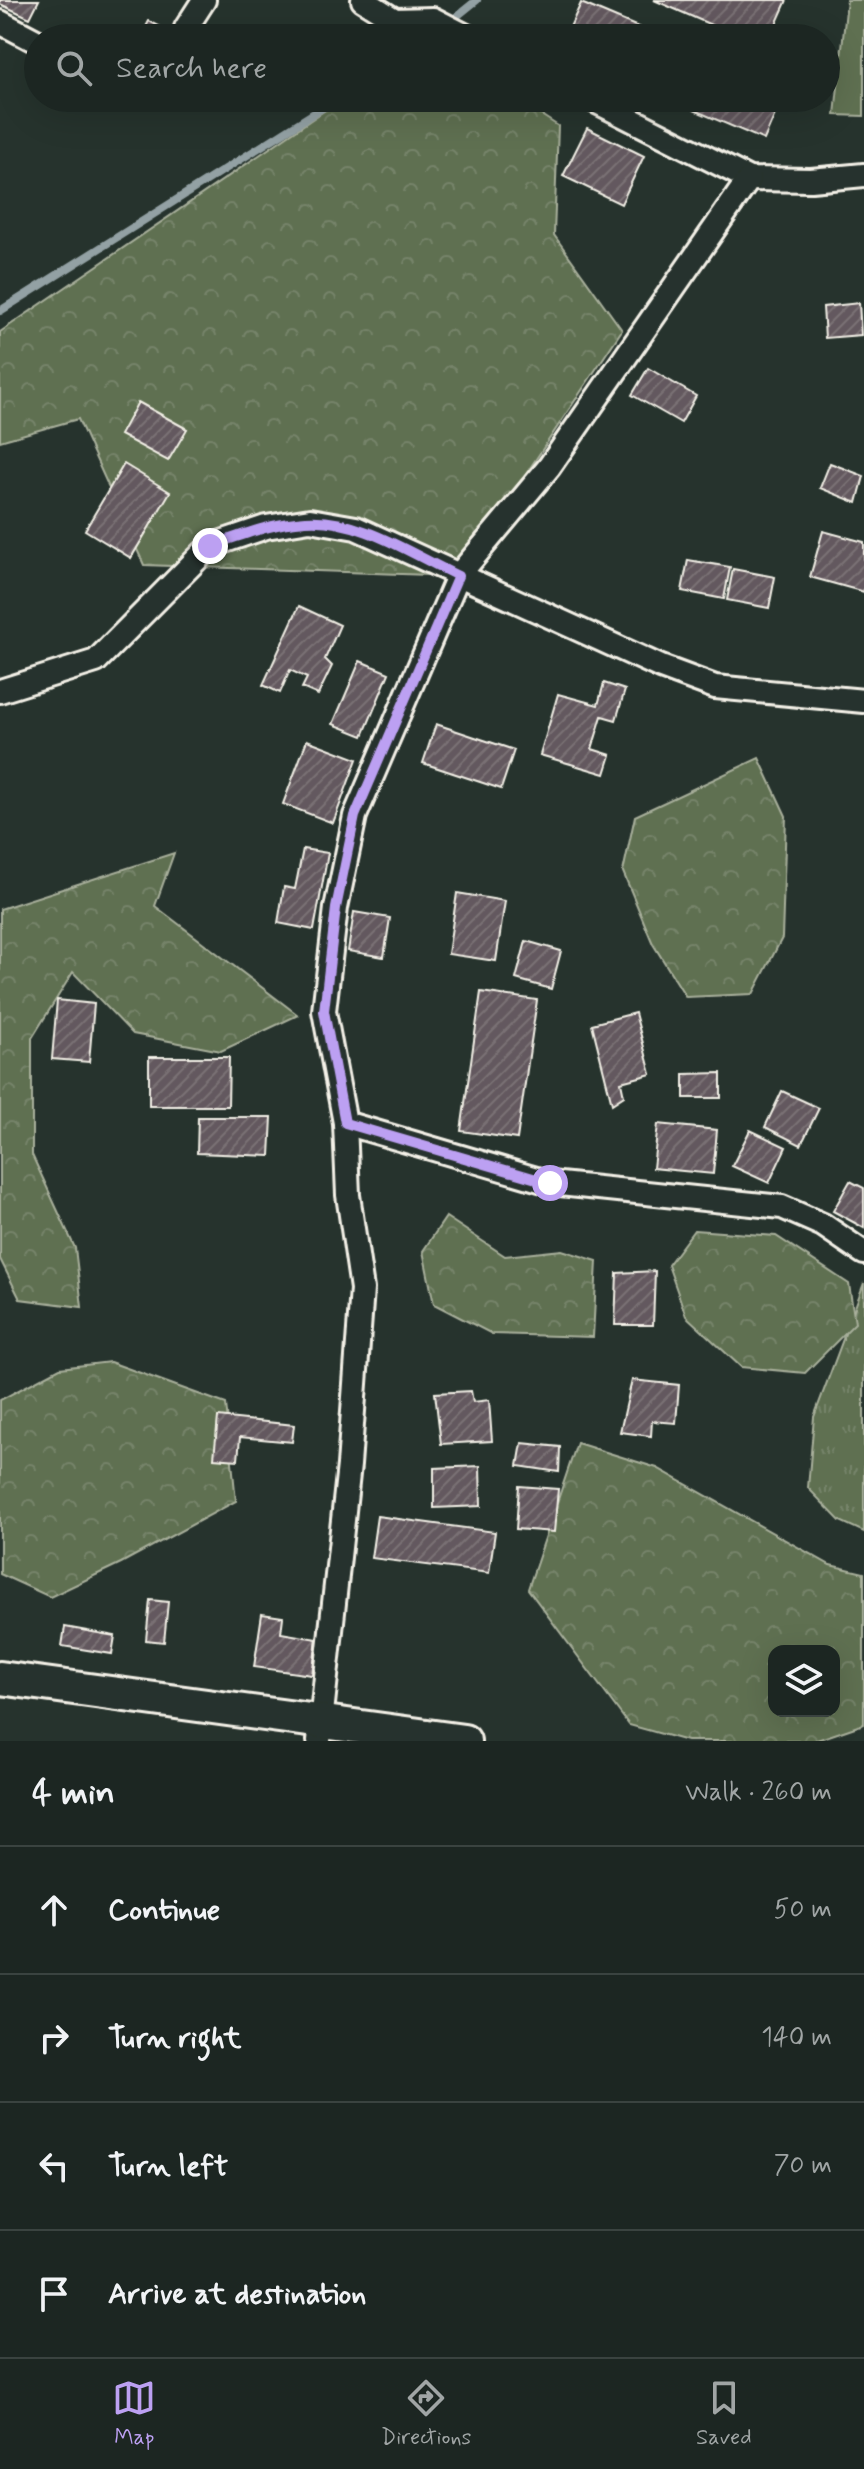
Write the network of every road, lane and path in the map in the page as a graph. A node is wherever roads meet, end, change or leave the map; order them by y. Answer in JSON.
{"nodes":[{"id":1,"x":204,"y":0,"type":"edge"},
{"id":2,"x":363,"y":0,"type":"edge"},
{"id":3,"x":433,"y":13,"type":"edge"},
{"id":4,"x":0,"y":22,"type":"edge"},
{"id":5,"x":189,"y":24,"type":"edge"},
{"id":6,"x":24,"y":35,"type":"edge"},
{"id":7,"x":617,"y":112,"type":"edge"},
{"id":8,"x":864,"y":175,"type":"edge"},
{"id":9,"x":749,"y":179,"type":"junction"},
{"id":10,"x":458,"y":576,"type":"junction"},
{"id":11,"x":0,"y":691,"type":"edge"},
{"id":12,"x":864,"y":701,"type":"edge"},
{"id":13,"x":345,"y":1123,"type":"junction"},
{"id":14,"x":864,"y":1253,"type":"edge"},
{"id":15,"x":0,"y":1678,"type":"edge"},
{"id":16,"x":320,"y":1731,"type":"edge"},
{"id":17,"x":464,"y":1741,"type":"edge"}],
"edges":[{"from":1,"to":5,"type":"street"},
{"from":2,"to":3,"type":"street"},
{"from":4,"to":6,"type":"street"},
{"from":7,"to":9,"type":"street"},
{"from":8,"to":9,"type":"street"},
{"from":9,"to":10,"type":"street"},
{"from":10,"to":11,"type":"street"},
{"from":10,"to":12,"type":"street"},
{"from":10,"to":13,"type":"street"},
{"from":13,"to":14,"type":"street"},
{"from":13,"to":16,"type":"street"},
{"from":15,"to":16,"type":"street"},
{"from":16,"to":17,"type":"street"}]}
